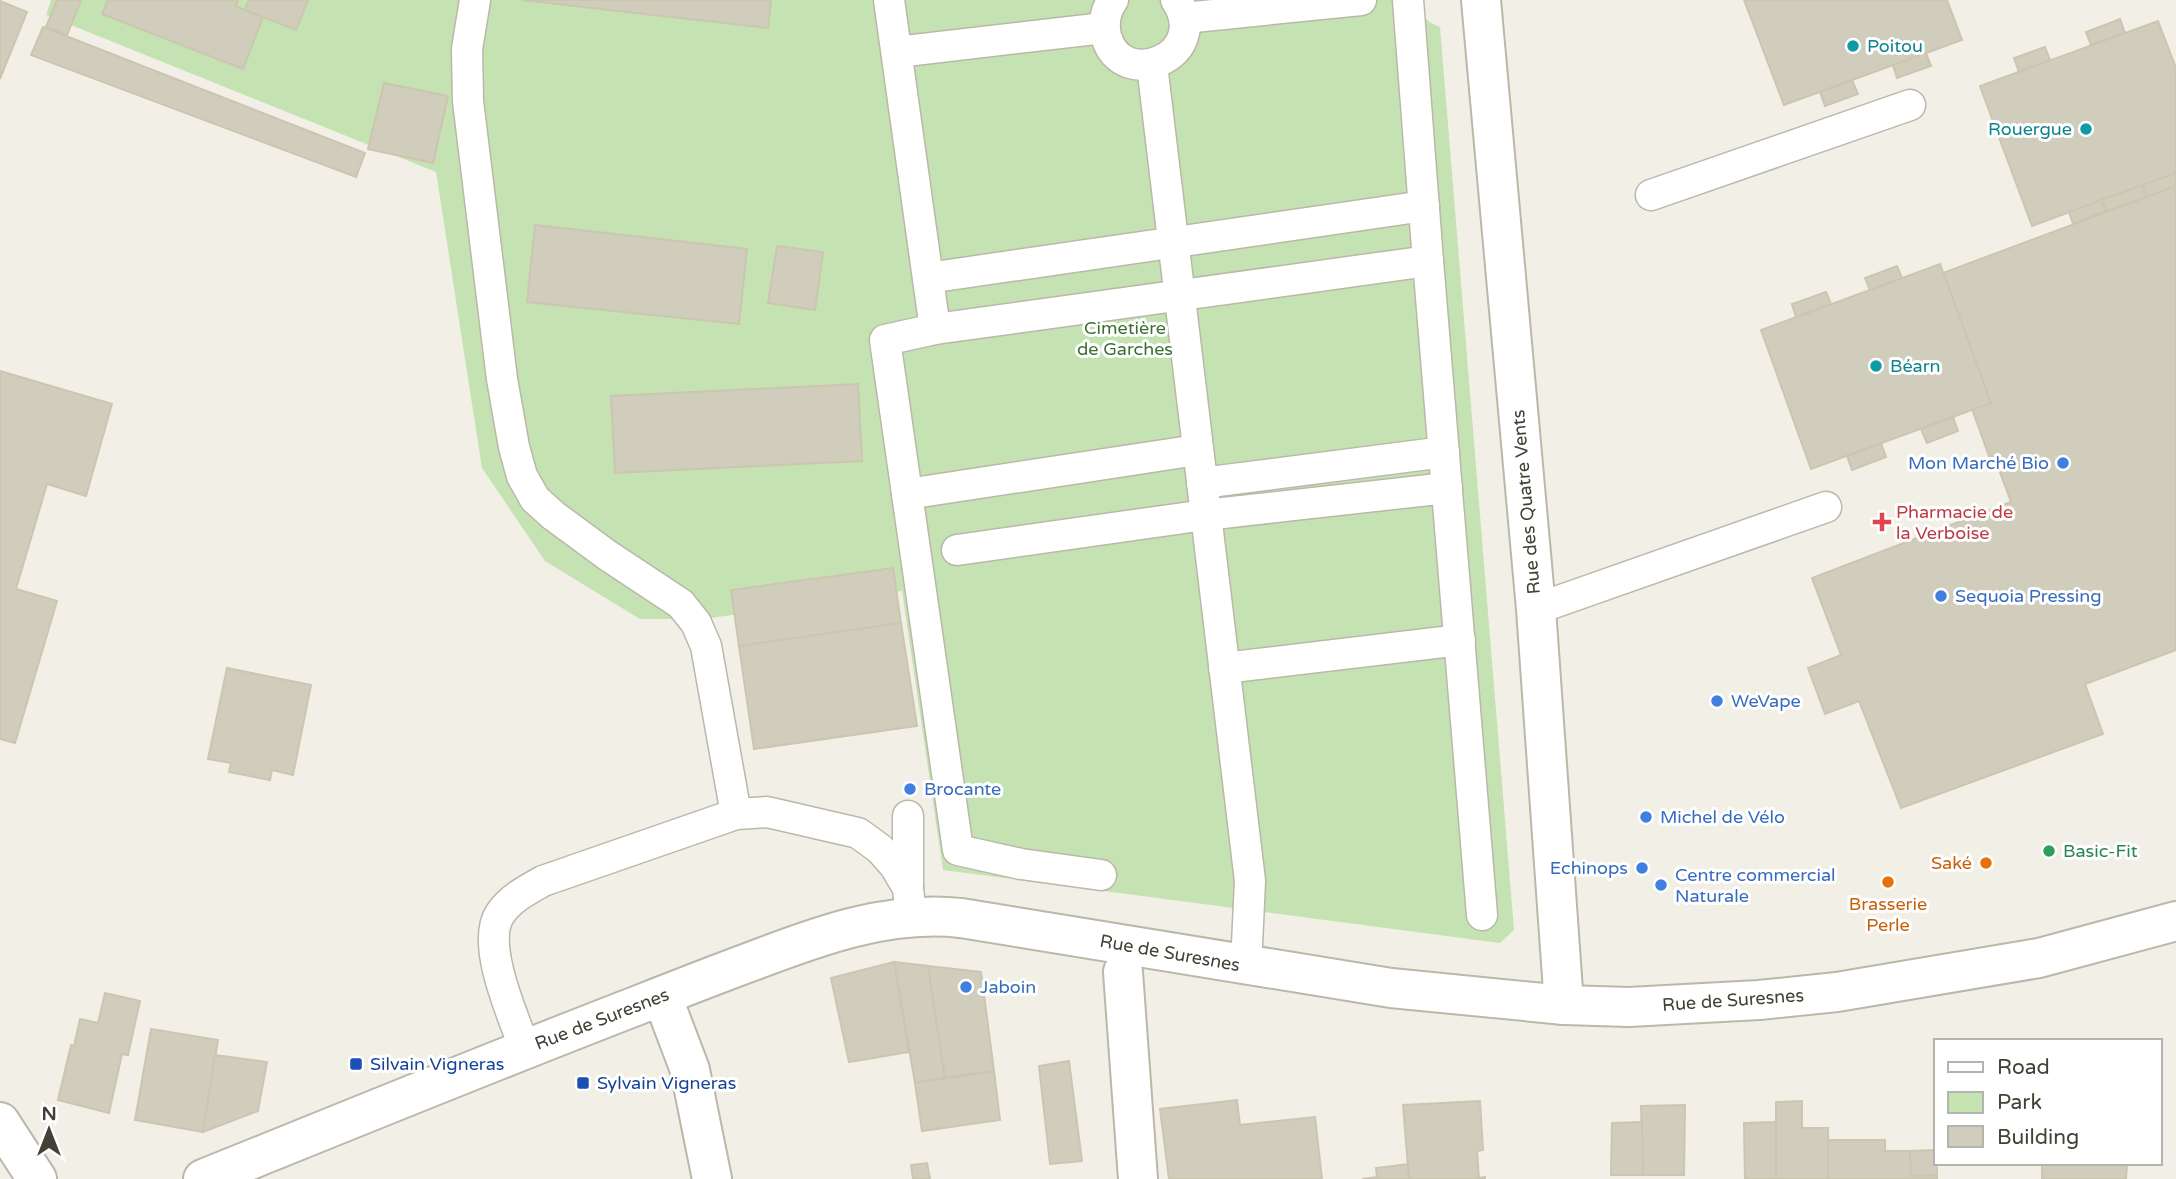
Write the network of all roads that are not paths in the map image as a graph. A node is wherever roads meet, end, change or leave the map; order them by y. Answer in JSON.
{"nodes":[{"id":1,"x":474,"y":0,"type":"edge"},
{"id":2,"x":889,"y":0,"type":"edge"},
{"id":3,"x":1361,"y":0,"type":"edge"},
{"id":4,"x":1408,"y":0,"type":"edge"},
{"id":5,"x":1481,"y":0,"type":"edge"},
{"id":6,"x":1180,"y":9,"type":"edge"},
{"id":7,"x":1109,"y":14,"type":"edge"},
{"id":8,"x":897,"y":52,"type":"junction"},
{"id":9,"x":1152,"y":65,"type":"junction"},
{"id":10,"x":1910,"y":105,"type":"dead end"},
{"id":11,"x":1651,"y":195,"type":"dead end"},
{"id":12,"x":1424,"y":206,"type":"junction"},
{"id":13,"x":1172,"y":243,"type":"junction"},
{"id":14,"x":1428,"y":261,"type":"junction"},
{"id":15,"x":928,"y":278,"type":"junction"},
{"id":16,"x":1178,"y":296,"type":"junction"},
{"id":17,"x":935,"y":329,"type":"junction"},
{"id":18,"x":1198,"y":450,"type":"junction"},
{"id":19,"x":1444,"y":452,"type":"junction"},
{"id":20,"x":1202,"y":483,"type":"junction"},
{"id":21,"x":1447,"y":488,"type":"junction"},
{"id":22,"x":906,"y":494,"type":"junction"},
{"id":23,"x":1826,"y":507,"type":"dead end"},
{"id":24,"x":1205,"y":515,"type":"junction"},
{"id":25,"x":957,"y":550,"type":"dead end"},
{"id":26,"x":1535,"y":609,"type":"junction"},
{"id":27,"x":1460,"y":640,"type":"junction"},
{"id":28,"x":1224,"y":668,"type":"junction"},
{"id":29,"x":736,"y":814,"type":"junction"},
{"id":30,"x":908,"y":816,"type":"dead end"},
{"id":31,"x":1101,"y":875,"type":"dead end"},
{"id":32,"x":910,"y":902,"type":"junction"},
{"id":33,"x":1482,"y":915,"type":"dead end"},
{"id":34,"x":2176,"y":921,"type":"edge"},
{"id":35,"x":1247,"y":966,"type":"junction"},
{"id":36,"x":1123,"y":972,"type":"dead end"},
{"id":37,"x":662,"y":996,"type":"junction"},
{"id":38,"x":1564,"y":1005,"type":"junction"},
{"id":39,"x":525,"y":1049,"type":"junction"},
{"id":40,"x":0,"y":1122,"type":"edge"},
{"id":41,"x":37,"y":1179,"type":"edge"},
{"id":42,"x":203,"y":1179,"type":"edge"},
{"id":43,"x":712,"y":1179,"type":"edge"},
{"id":44,"x":1138,"y":1179,"type":"edge"}],
"edges":[{"from":1,"to":29,"type":"lane"},
{"from":2,"to":8,"type":"lane"},
{"from":3,"to":6,"type":"lane"},
{"from":4,"to":12,"type":"lane"},
{"from":5,"to":26,"type":"street","name":"Rue des Quatre Vents"},
{"from":6,"to":9,"type":"lane"},
{"from":7,"to":8,"type":"lane"},
{"from":7,"to":9,"type":"lane"},
{"from":8,"to":15,"type":"lane"},
{"from":9,"to":13,"type":"lane"},
{"from":10,"to":11,"type":"lane"},
{"from":12,"to":13,"type":"lane"},
{"from":12,"to":14,"type":"lane"},
{"from":13,"to":15,"type":"lane"},
{"from":13,"to":16,"type":"lane"},
{"from":14,"to":16,"type":"lane"},
{"from":14,"to":19,"type":"lane"},
{"from":15,"to":17,"type":"lane"},
{"from":16,"to":17,"type":"lane"},
{"from":16,"to":18,"type":"lane"},
{"from":17,"to":22,"type":"lane"},
{"from":18,"to":20,"type":"lane"},
{"from":18,"to":22,"type":"lane"},
{"from":19,"to":20,"type":"lane"},
{"from":19,"to":21,"type":"lane"},
{"from":20,"to":24,"type":"lane"},
{"from":21,"to":24,"type":"lane"},
{"from":21,"to":27,"type":"lane"},
{"from":22,"to":31,"type":"lane"},
{"from":23,"to":26,"type":"lane"},
{"from":24,"to":25,"type":"lane"},
{"from":24,"to":28,"type":"lane"},
{"from":26,"to":38,"type":"street","name":"Rue des Quatre Vents"},
{"from":27,"to":28,"type":"lane"},
{"from":27,"to":33,"type":"lane"},
{"from":28,"to":35,"type":"lane"},
{"from":29,"to":32,"type":"lane"},
{"from":29,"to":39,"type":"lane"},
{"from":30,"to":32,"type":"lane"},
{"from":32,"to":35,"type":"street","name":"Rue de Suresnes"},
{"from":32,"to":37,"type":"street","name":"Rue de Suresnes"},
{"from":34,"to":38,"type":"street","name":"Rue de Suresnes"},
{"from":35,"to":38,"type":"street","name":"Rue de Suresnes"},
{"from":36,"to":44,"type":"street"},
{"from":37,"to":39,"type":"street","name":"Rue de Suresnes"},
{"from":37,"to":43,"type":"street"},
{"from":39,"to":42,"type":"street","name":"Rue de Suresnes"},
{"from":40,"to":41,"type":"street"}]}
